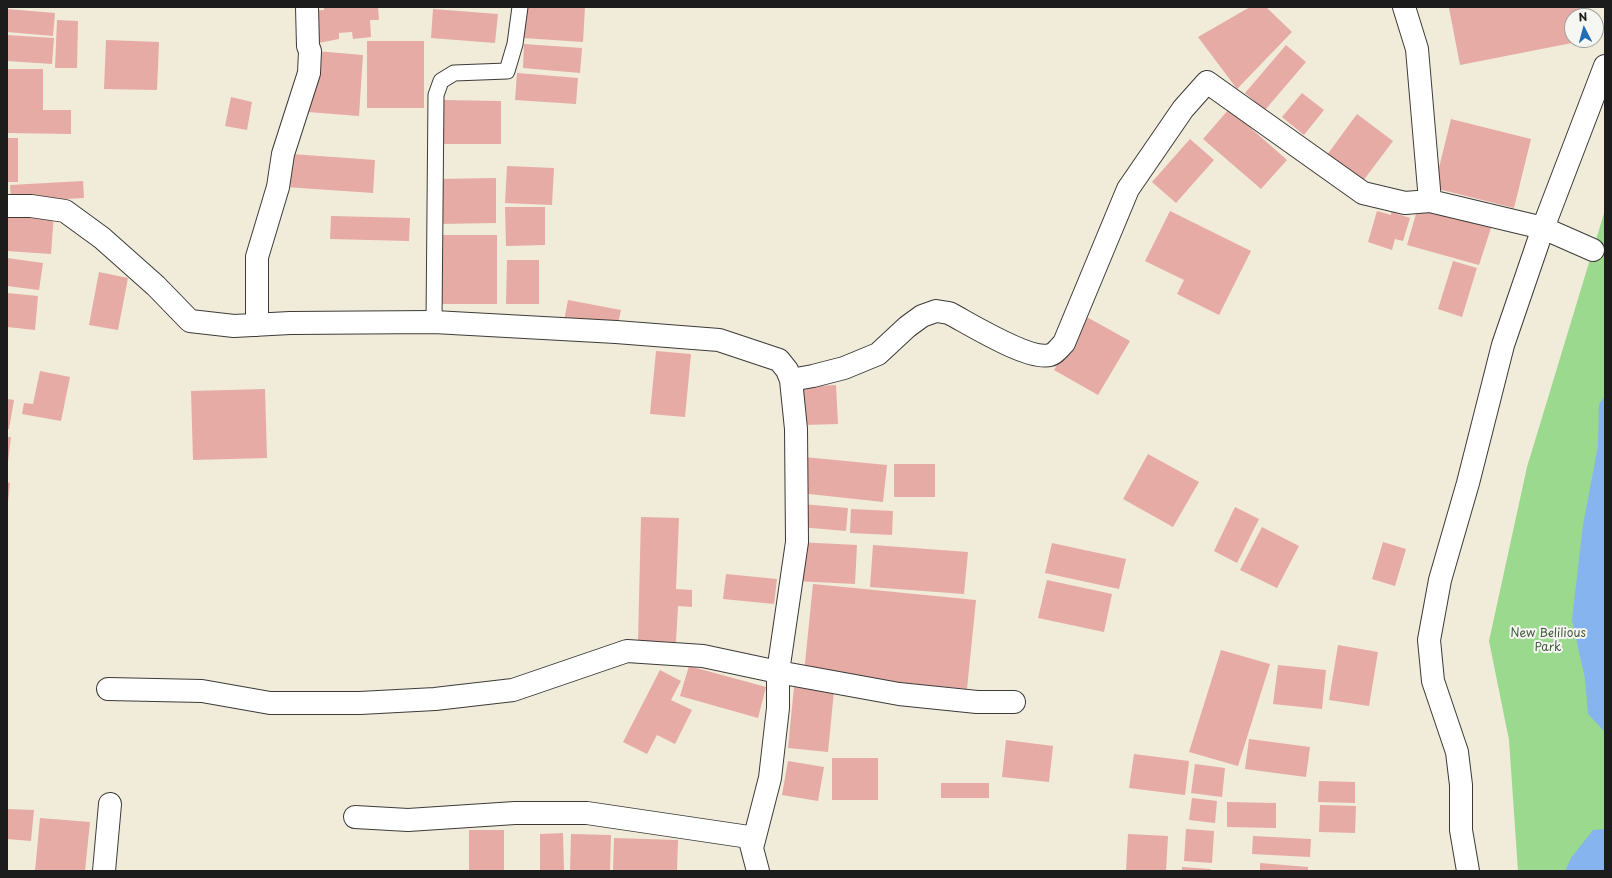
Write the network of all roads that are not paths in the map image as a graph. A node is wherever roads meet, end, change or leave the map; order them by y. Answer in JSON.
{"nodes":[{"id":1,"x":307,"y":7,"type":"edge"},
{"id":2,"x":520,"y":7,"type":"edge"},
{"id":3,"x":1404,"y":7,"type":"edge"},
{"id":4,"x":1605,"y":66,"type":"edge"},
{"id":5,"x":1430,"y":202,"type":"junction"},
{"id":6,"x":7,"y":206,"type":"edge"},
{"id":7,"x":1543,"y":228,"type":"junction"},
{"id":8,"x":1593,"y":250,"type":"dead end"},
{"id":9,"x":434,"y":322,"type":"junction"},
{"id":10,"x":257,"y":325,"type":"junction"},
{"id":11,"x":790,"y":380,"type":"junction"},
{"id":12,"x":778,"y":672,"type":"junction"},
{"id":13,"x":108,"y":689,"type":"dead end"},
{"id":14,"x":1014,"y":702,"type":"dead end"},
{"id":15,"x":110,"y":804,"type":"dead end"},
{"id":16,"x":355,"y":817,"type":"dead end"},
{"id":17,"x":752,"y":848,"type":"junction"},
{"id":18,"x":104,"y":871,"type":"edge"},
{"id":19,"x":758,"y":871,"type":"edge"},
{"id":20,"x":1468,"y":871,"type":"edge"}],
"edges":[{"from":1,"to":10,"type":"street"},
{"from":2,"to":9,"type":"lane"},
{"from":3,"to":5,"type":"street"},
{"from":4,"to":7,"type":"street"},
{"from":5,"to":7,"type":"street"},
{"from":5,"to":11,"type":"street"},
{"from":6,"to":10,"type":"street"},
{"from":7,"to":8,"type":"street"},
{"from":7,"to":20,"type":"street"},
{"from":9,"to":10,"type":"street"},
{"from":9,"to":11,"type":"street"},
{"from":11,"to":12,"type":"street"},
{"from":12,"to":13,"type":"street"},
{"from":12,"to":14,"type":"street"},
{"from":12,"to":17,"type":"street"},
{"from":15,"to":18,"type":"street"},
{"from":16,"to":17,"type":"street"},
{"from":17,"to":19,"type":"street"}]}
